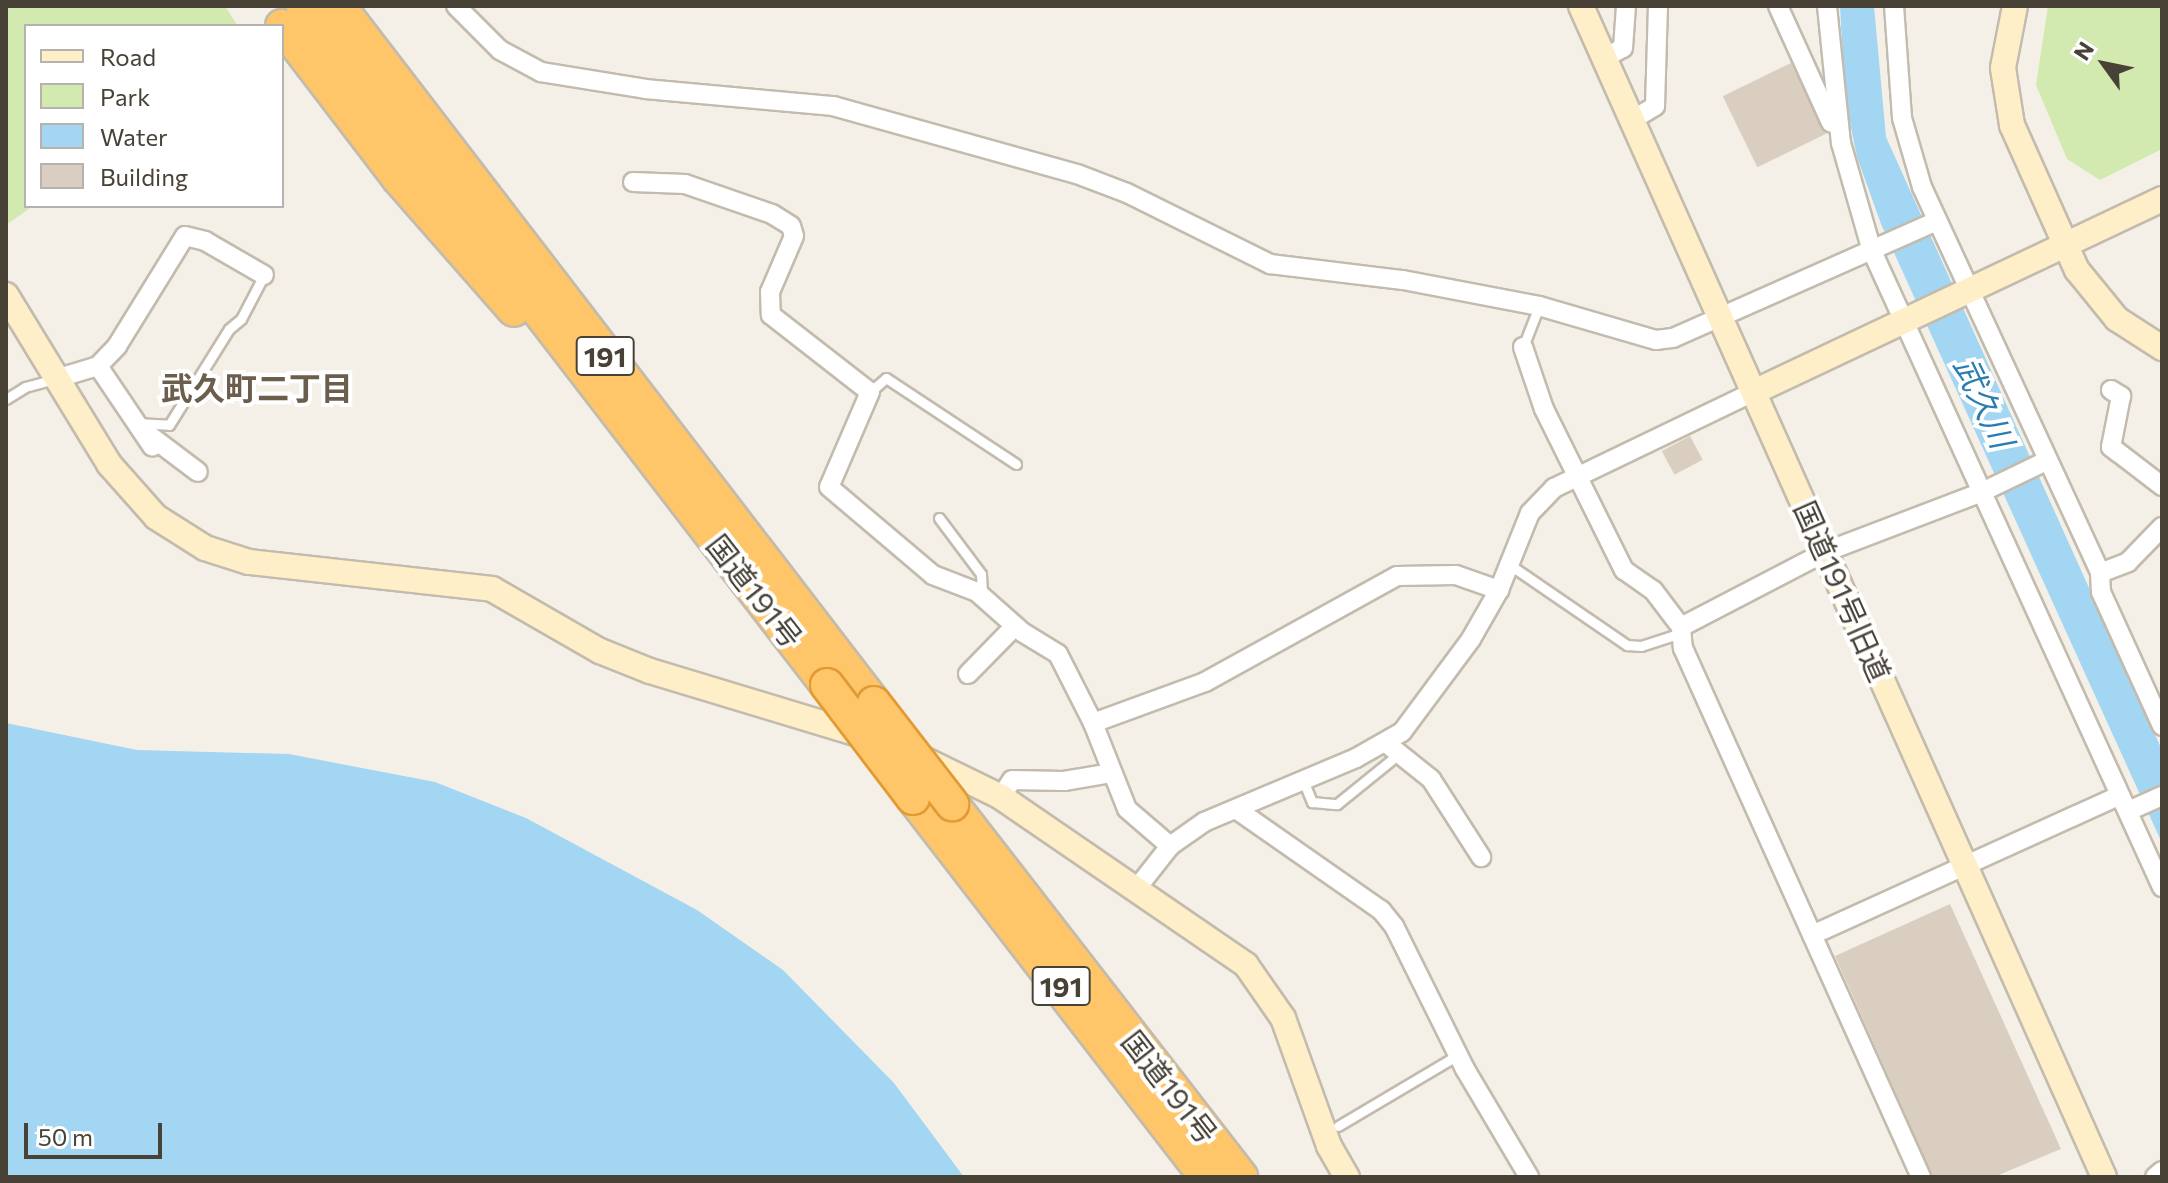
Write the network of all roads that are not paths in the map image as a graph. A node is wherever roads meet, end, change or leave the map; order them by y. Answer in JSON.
{"nodes":[{"id":1,"x":266,"y":6,"type":"edge"},
{"id":2,"x":303,"y":6,"type":"edge"},
{"id":3,"x":339,"y":6,"type":"edge"},
{"id":4,"x":364,"y":6,"type":"edge"},
{"id":5,"x":456,"y":6,"type":"edge"},
{"id":6,"x":1581,"y":6,"type":"edge"},
{"id":7,"x":1626,"y":6,"type":"edge"},
{"id":8,"x":1658,"y":6,"type":"edge"},
{"id":9,"x":1778,"y":6,"type":"edge"},
{"id":10,"x":1827,"y":6,"type":"edge"},
{"id":11,"x":1894,"y":6,"type":"edge"},
{"id":12,"x":2015,"y":6,"type":"edge"},
{"id":13,"x":280,"y":24,"type":"edge"},
{"id":14,"x":284,"y":29,"type":"edge"},
{"id":15,"x":1604,"y":58,"type":"junction"},
{"id":16,"x":1632,"y":120,"type":"junction"},
{"id":17,"x":1841,"y":143,"type":"junction"},
{"id":18,"x":449,"y":150,"type":"junction"},
{"id":19,"x":633,"y":182,"type":"dead end"},
{"id":20,"x":2162,"y":199,"type":"edge"},
{"id":21,"x":1934,"y":222,"type":"junction"},
{"id":22,"x":2064,"y":245,"type":"junction"},
{"id":23,"x":1875,"y":249,"type":"junction"},
{"id":24,"x":264,"y":275,"type":"joint"},
{"id":25,"x":1968,"y":291,"type":"junction"},
{"id":26,"x":6,"y":295,"type":"edge"},
{"id":27,"x":1539,"y":306,"type":"junction"},
{"id":28,"x":1720,"y":316,"type":"junction"},
{"id":29,"x":1910,"y":318,"type":"junction"},
{"id":30,"x":1523,"y":347,"type":"joint"},
{"id":31,"x":2162,"y":348,"type":"edge"},
{"id":32,"x":98,"y":366,"type":"junction"},
{"id":33,"x":55,"y":379,"type":"junction"},
{"id":34,"x":2111,"y":390,"type":"dead end"},
{"id":35,"x":1756,"y":391,"type":"junction"},
{"id":36,"x":870,"y":392,"type":"junction"},
{"id":37,"x":6,"y":399,"type":"edge"},
{"id":38,"x":138,"y":425,"type":"junction"},
{"id":39,"x":152,"y":446,"type":"dead end"},
{"id":40,"x":652,"y":459,"type":"junction"},
{"id":41,"x":2042,"y":463,"type":"junction"},
{"id":42,"x":1016,"y":464,"type":"dead end"},
{"id":43,"x":198,"y":472,"type":"dead end"},
{"id":44,"x":1577,"y":477,"type":"junction"},
{"id":45,"x":2162,"y":486,"type":"edge"},
{"id":46,"x":1985,"y":491,"type":"junction"},
{"id":47,"x":939,"y":518,"type":"dead end"},
{"id":48,"x":2162,"y":527,"type":"edge"},
{"id":49,"x":1825,"y":552,"type":"junction"},
{"id":50,"x":1510,"y":565,"type":"junction"},
{"id":51,"x":2100,"y":573,"type":"junction"},
{"id":52,"x":1499,"y":590,"type":"junction"},
{"id":53,"x":982,"y":595,"type":"junction"},
{"id":54,"x":1015,"y":626,"type":"junction"},
{"id":55,"x":1681,"y":630,"type":"junction"},
{"id":56,"x":968,"y":674,"type":"dead end"},
{"id":57,"x":1093,"y":723,"type":"junction"},
{"id":58,"x":2162,"y":726,"type":"edge"},
{"id":59,"x":865,"y":735,"type":"junction"},
{"id":60,"x":1393,"y":748,"type":"junction"},
{"id":61,"x":1112,"y":773,"type":"junction"},
{"id":62,"x":1303,"y":780,"type":"junction"},
{"id":63,"x":2120,"y":795,"type":"junction"},
{"id":64,"x":2162,"y":796,"type":"edge"},
{"id":65,"x":1001,"y":797,"type":"junction"},
{"id":66,"x":2135,"y":808,"type":"dead end"},
{"id":67,"x":1236,"y":809,"type":"junction"},
{"id":68,"x":1170,"y":846,"type":"junction"},
{"id":69,"x":1481,"y":857,"type":"dead end"},
{"id":70,"x":1967,"y":868,"type":"junction"},
{"id":71,"x":2162,"y":887,"type":"edge"},
{"id":72,"x":1137,"y":888,"type":"junction"},
{"id":73,"x":1812,"y":935,"type":"junction"},
{"id":74,"x":1458,"y":1055,"type":"junction"},
{"id":75,"x":1338,"y":1126,"type":"dead end"},
{"id":76,"x":2162,"y":1171,"type":"edge"},
{"id":77,"x":1206,"y":1177,"type":"edge"},
{"id":78,"x":1241,"y":1177,"type":"edge"},
{"id":79,"x":1347,"y":1177,"type":"edge"},
{"id":80,"x":1529,"y":1177,"type":"edge"},
{"id":81,"x":1921,"y":1177,"type":"edge"},
{"id":82,"x":2104,"y":1177,"type":"edge"},
{"id":83,"x":2155,"y":1177,"type":"edge"}],
"edges":[{"from":1,"to":13,"type":"highway"},
{"from":2,"to":40,"type":"highway","name":"国道191号","number":"191"},
{"from":3,"to":18,"type":"highway","name":"国道191号","number":"191"},
{"from":4,"to":18,"type":"highway"},
{"from":5,"to":27,"type":"street"},
{"from":6,"to":15,"type":"street","name":"国道191号旧道"},
{"from":7,"to":15,"type":"street"},
{"from":8,"to":16,"type":"street"},
{"from":9,"to":17,"type":"street"},
{"from":10,"to":17,"type":"street"},
{"from":11,"to":21,"type":"street"},
{"from":12,"to":22,"type":"street"},
{"from":14,"to":40,"type":"highway"},
{"from":15,"to":16,"type":"street","name":"国道191号旧道"},
{"from":16,"to":28,"type":"street","name":"国道191号旧道"},
{"from":17,"to":23,"type":"street"},
{"from":18,"to":78,"type":"highway","name":"国道191号","number":"191","bridge":true},
{"from":19,"to":36,"type":"street"},
{"from":20,"to":22,"type":"street"},
{"from":21,"to":23,"type":"street"},
{"from":21,"to":25,"type":"street"},
{"from":22,"to":25,"type":"street"},
{"from":22,"to":31,"type":"street"},
{"from":23,"to":28,"type":"street"},
{"from":23,"to":29,"type":"street"},
{"from":24,"to":32,"type":"street"},
{"from":24,"to":38,"type":"lane"},
{"from":25,"to":29,"type":"street"},
{"from":25,"to":41,"type":"street"},
{"from":26,"to":33,"type":"street"},
{"from":27,"to":28,"type":"street"},
{"from":27,"to":30,"type":"lane"},
{"from":28,"to":35,"type":"street","name":"国道191号旧道"},
{"from":29,"to":35,"type":"street"},
{"from":29,"to":46,"type":"street"},
{"from":30,"to":44,"type":"street"},
{"from":32,"to":33,"type":"street"},
{"from":32,"to":38,"type":"street"},
{"from":33,"to":37,"type":"lane"},
{"from":33,"to":59,"type":"street"},
{"from":34,"to":45,"type":"street"},
{"from":35,"to":44,"type":"street"},
{"from":35,"to":49,"type":"street","name":"国道191号旧道"},
{"from":36,"to":42,"type":"lane"},
{"from":36,"to":53,"type":"street"},
{"from":38,"to":39,"type":"street"},
{"from":38,"to":43,"type":"street"},
{"from":40,"to":59,"type":"highway","name":"国道191号","number":"191","bridge":true},
{"from":41,"to":46,"type":"street"},
{"from":41,"to":51,"type":"street"},
{"from":44,"to":50,"type":"street"},
{"from":44,"to":55,"type":"street"},
{"from":46,"to":49,"type":"street"},
{"from":46,"to":63,"type":"street"},
{"from":47,"to":53,"type":"lane"},
{"from":48,"to":51,"type":"street"},
{"from":49,"to":55,"type":"street"},
{"from":49,"to":70,"type":"street","name":"国道191号旧道"},
{"from":50,"to":52,"type":"street"},
{"from":50,"to":55,"type":"lane"},
{"from":51,"to":58,"type":"street"},
{"from":52,"to":57,"type":"street"},
{"from":52,"to":60,"type":"street"},
{"from":53,"to":54,"type":"street"},
{"from":54,"to":56,"type":"street"},
{"from":54,"to":57,"type":"street"},
{"from":55,"to":73,"type":"street"},
{"from":57,"to":61,"type":"street"},
{"from":59,"to":65,"type":"street"},
{"from":59,"to":77,"type":"highway","name":"国道191号","number":"191","bridge":true},
{"from":60,"to":62,"type":"street"},
{"from":60,"to":62,"type":"lane"},
{"from":60,"to":69,"type":"street"},
{"from":61,"to":65,"type":"street"},
{"from":61,"to":68,"type":"street"},
{"from":62,"to":67,"type":"street"},
{"from":63,"to":70,"type":"street"},
{"from":63,"to":71,"type":"street"},
{"from":64,"to":66,"type":"street"},
{"from":65,"to":72,"type":"street"},
{"from":67,"to":68,"type":"street"},
{"from":67,"to":74,"type":"street"},
{"from":68,"to":72,"type":"street"},
{"from":70,"to":73,"type":"street"},
{"from":70,"to":82,"type":"street","name":"国道191号旧道"},
{"from":72,"to":79,"type":"street"},
{"from":73,"to":81,"type":"street"},
{"from":74,"to":75,"type":"lane"},
{"from":74,"to":80,"type":"street"},
{"from":76,"to":83,"type":"street"}]}
